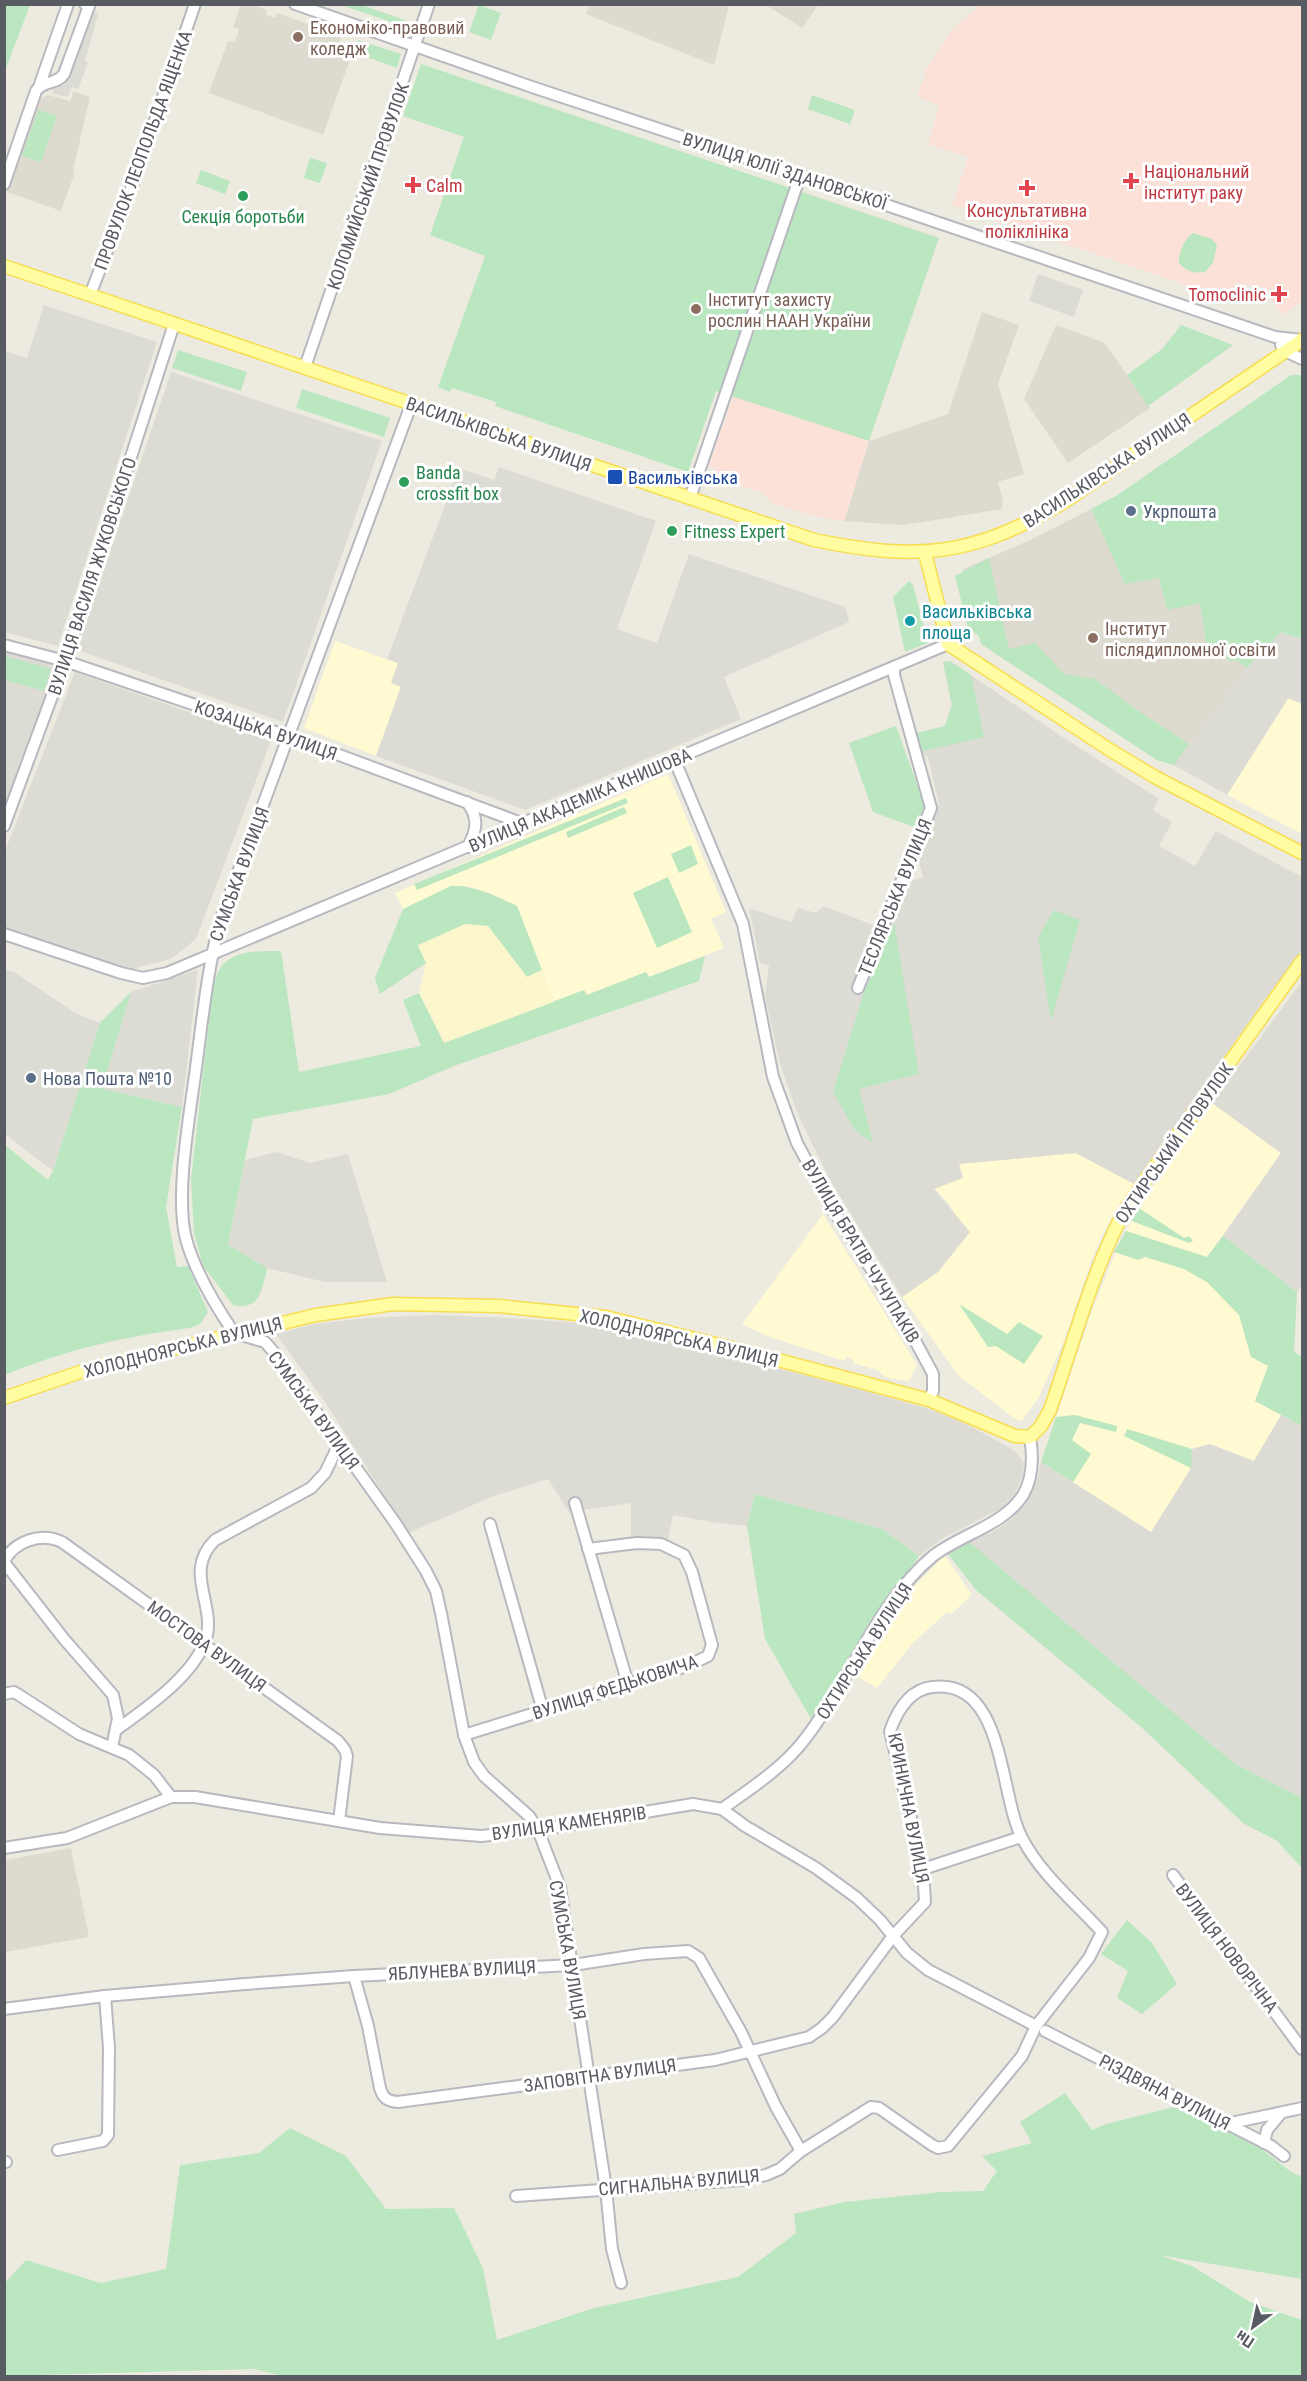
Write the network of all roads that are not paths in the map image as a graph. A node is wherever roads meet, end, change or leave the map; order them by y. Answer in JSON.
{"nodes":[{"id":1,"x":68,"y":4,"type":"edge"},
{"id":2,"x":85,"y":4,"type":"edge"},
{"id":3,"x":195,"y":4,"type":"edge"},
{"id":4,"x":295,"y":4,"type":"edge"},
{"id":5,"x":429,"y":4,"type":"edge"},
{"id":6,"x":416,"y":47,"type":"junction"},
{"id":7,"x":39,"y":87,"type":"junction"},
{"id":8,"x":800,"y":176,"type":"junction"},
{"id":9,"x":4,"y":184,"type":"edge"},
{"id":10,"x":4,"y":266,"type":"edge"},
{"id":11,"x":90,"y":295,"type":"junction"},
{"id":12,"x":174,"y":324,"type":"junction"},
{"id":13,"x":1275,"y":338,"type":"junction"},
{"id":14,"x":1302,"y":340,"type":"edge"},
{"id":15,"x":1285,"y":351,"type":"junction"},
{"id":16,"x":1302,"y":359,"type":"edge"},
{"id":17,"x":305,"y":367,"type":"junction"},
{"id":18,"x":411,"y":405,"type":"junction"},
{"id":19,"x":690,"y":498,"type":"junction"},
{"id":20,"x":925,"y":553,"type":"junction"},
{"id":21,"x":948,"y":644,"type":"junction"},
{"id":22,"x":4,"y":645,"type":"edge"},
{"id":23,"x":65,"y":662,"type":"junction"},
{"id":24,"x":894,"y":667,"type":"junction"},
{"id":25,"x":289,"y":737,"type":"junction"},
{"id":26,"x":675,"y":761,"type":"junction"},
{"id":27,"x":467,"y":801,"type":"junction"},
{"id":28,"x":524,"y":824,"type":"junction"},
{"id":29,"x":4,"y":826,"type":"edge"},
{"id":30,"x":468,"y":847,"type":"junction"},
{"id":31,"x":1302,"y":853,"type":"edge"},
{"id":32,"x":4,"y":934,"type":"edge"},
{"id":33,"x":211,"y":954,"type":"junction"},
{"id":34,"x":1302,"y":961,"type":"edge"},
{"id":35,"x":858,"y":988,"type":"dead end"},
{"id":36,"x":234,"y":1333,"type":"junction"},
{"id":37,"x":4,"y":1398,"type":"edge"},
{"id":38,"x":929,"y":1400,"type":"junction"},
{"id":39,"x":1030,"y":1437,"type":"junction"},
{"id":40,"x":339,"y":1444,"type":"junction"},
{"id":41,"x":575,"y":1503,"type":"dead end"},
{"id":42,"x":490,"y":1524,"type":"dead end"},
{"id":43,"x":588,"y":1549,"type":"junction"},
{"id":44,"x":4,"y":1562,"type":"edge"},
{"id":45,"x":204,"y":1644,"type":"junction"},
{"id":46,"x":628,"y":1683,"type":"junction"},
{"id":47,"x":4,"y":1694,"type":"edge"},
{"id":48,"x":543,"y":1711,"type":"junction"},
{"id":49,"x":117,"y":1730,"type":"junction"},
{"id":50,"x":464,"y":1735,"type":"junction"},
{"id":51,"x":112,"y":1747,"type":"junction"},
{"id":52,"x":171,"y":1797,"type":"junction"},
{"id":53,"x":722,"y":1809,"type":"junction"},
{"id":54,"x":339,"y":1821,"type":"junction"},
{"id":55,"x":538,"y":1830,"type":"junction"},
{"id":56,"x":1021,"y":1837,"type":"junction"},
{"id":57,"x":4,"y":1848,"type":"edge"},
{"id":58,"x":923,"y":1869,"type":"junction"},
{"id":59,"x":1173,"y":1875,"type":"dead end"},
{"id":60,"x":893,"y":1936,"type":"junction"},
{"id":61,"x":573,"y":1965,"type":"junction"},
{"id":62,"x":354,"y":1976,"type":"junction"},
{"id":63,"x":105,"y":1996,"type":"junction"},
{"id":64,"x":4,"y":2008,"type":"edge"},
{"id":65,"x":1040,"y":2028,"type":"junction"},
{"id":66,"x":1302,"y":2049,"type":"edge"},
{"id":67,"x":751,"y":2052,"type":"junction"},
{"id":68,"x":590,"y":2076,"type":"junction"},
{"id":69,"x":1302,"y":2108,"type":"edge"},
{"id":70,"x":1281,"y":2113,"type":"junction"},
{"id":71,"x":1226,"y":2124,"type":"junction"},
{"id":72,"x":1264,"y":2143,"type":"junction"},
{"id":73,"x":58,"y":2150,"type":"dead end"},
{"id":74,"x":801,"y":2151,"type":"junction"},
{"id":75,"x":1284,"y":2156,"type":"dead end"},
{"id":76,"x":606,"y":2189,"type":"junction"},
{"id":77,"x":516,"y":2196,"type":"dead end"},
{"id":78,"x":621,"y":2283,"type":"dead end"}],
"edges":[{"from":1,"to":7,"type":"street"},
{"from":2,"to":7,"type":"street"},
{"from":3,"to":11,"type":"street","name":"ПРОВУЛОК ЛЕОПОЛЬДА ЯЩЕНКА"},
{"from":4,"to":6,"type":"street","name":"ВУЛИЦЯ ЮЛІЇ ЗДАНОВСЬКОЇ"},
{"from":5,"to":6,"type":"street","name":"КОЛОМИЙСЬКИЙ ПРОВУЛОК"},
{"from":6,"to":8,"type":"street","name":"ВУЛИЦЯ ЮЛІЇ ЗДАНОВСЬКОЇ"},
{"from":6,"to":17,"type":"street","name":"КОЛОМИЙСЬКИЙ ПРОВУЛОК"},
{"from":7,"to":9,"type":"street"},
{"from":8,"to":13,"type":"street","name":"ВУЛИЦЯ ЮЛІЇ ЗДАНОВСЬКОЇ"},
{"from":8,"to":19,"type":"street"},
{"from":10,"to":11,"type":"main road","name":"ВАСИЛЬКІВСЬКА ВУЛИЦЯ"},
{"from":11,"to":12,"type":"main road","name":"ВАСИЛЬКІВСЬКА ВУЛИЦЯ"},
{"from":12,"to":17,"type":"main road","name":"ВАСИЛЬКІВСЬКА ВУЛИЦЯ"},
{"from":12,"to":23,"type":"street","name":"ВУЛИЦЯ ВАСИЛЯ ЖУКОВСЬКОГО"},
{"from":13,"to":14,"type":"street","name":"ВУЛИЦЯ ЮЛІЇ ЗДАНОВСЬКОЇ"},
{"from":13,"to":15,"type":"street"},
{"from":14,"to":15,"type":"main road","name":"ВАСИЛЬКІВСЬКА ВУЛИЦЯ"},
{"from":15,"to":16,"type":"street"},
{"from":15,"to":20,"type":"main road","name":"ВАСИЛЬКІВСЬКА ВУЛИЦЯ"},
{"from":17,"to":18,"type":"main road","name":"ВАСИЛЬКІВСЬКА ВУЛИЦЯ"},
{"from":18,"to":19,"type":"main road","name":"ВАСИЛЬКІВСЬКА ВУЛИЦЯ"},
{"from":18,"to":25,"type":"street","name":"СУМСЬКА ВУЛИЦЯ"},
{"from":19,"to":20,"type":"main road","name":"ВАСИЛЬКІВСЬКА ВУЛИЦЯ"},
{"from":20,"to":21,"type":"main road"},
{"from":21,"to":24,"type":"street","name":"ВУЛИЦЯ АКАДЕМІКА КНИШОВА"},
{"from":21,"to":31,"type":"main road"},
{"from":22,"to":23,"type":"street","name":"КОЗАЦЬКА ВУЛИЦЯ"},
{"from":23,"to":25,"type":"street","name":"КОЗАЦЬКА ВУЛИЦЯ"},
{"from":23,"to":29,"type":"street","name":"ВУЛИЦЯ ВАСИЛЯ ЖУКОВСЬКОГО"},
{"from":24,"to":26,"type":"street","name":"ВУЛИЦЯ АКАДЕМІКА КНИШОВА"},
{"from":24,"to":35,"type":"street","name":"ТЕСЛЯРСЬКА ВУЛИЦЯ"},
{"from":25,"to":27,"type":"street","name":"КОЗАЦЬКА ВУЛИЦЯ"},
{"from":25,"to":33,"type":"street","name":"СУМСЬКА ВУЛИЦЯ"},
{"from":26,"to":28,"type":"street","name":"ВУЛИЦЯ АКАДЕМІКА КНИШОВА"},
{"from":26,"to":38,"type":"street","name":"ВУЛИЦЯ БРАТІВ ЧУЧУПАКІВ"},
{"from":27,"to":28,"type":"street","name":"КОЗАЦЬКА ВУЛИЦЯ"},
{"from":27,"to":30,"type":"street"},
{"from":28,"to":30,"type":"street","name":"ВУЛИЦЯ АКАДЕМІКА КНИШОВА"},
{"from":30,"to":33,"type":"street","name":"ВУЛИЦЯ АКАДЕМІКА КНИШОВА"},
{"from":32,"to":33,"type":"street","name":"ВУЛИЦЯ АКАДЕМІКА КНИШОВА"},
{"from":33,"to":36,"type":"street","name":"СУМСЬКА ВУЛИЦЯ"},
{"from":34,"to":39,"type":"main road","name":"ОХТИРСЬКИЙ ПРОВУЛОК"},
{"from":36,"to":37,"type":"main road","name":"ХОЛОДНОЯРСЬКА ВУЛИЦЯ"},
{"from":36,"to":38,"type":"main road","name":"ХОЛОДНОЯРСЬКА ВУЛИЦЯ"},
{"from":36,"to":40,"type":"street","name":"СУМСЬКА ВУЛИЦЯ"},
{"from":38,"to":39,"type":"main road","name":"ХОЛОДНОЯРСЬКА ВУЛИЦЯ"},
{"from":39,"to":53,"type":"street","name":"ОХТИРСЬКА ВУЛИЦЯ"},
{"from":40,"to":45,"type":"street"},
{"from":40,"to":50,"type":"street","name":"СУМСЬКА ВУЛИЦЯ"},
{"from":41,"to":43,"type":"street"},
{"from":42,"to":48,"type":"street"},
{"from":43,"to":46,"type":"street"},
{"from":43,"to":46,"type":"street","name":"ВУЛИЦЯ ФЕДЬКОВИЧА"},
{"from":44,"to":45,"type":"street","name":"МОСТОВА ВУЛИЦЯ"},
{"from":44,"to":49,"type":"street"},
{"from":45,"to":49,"type":"street"},
{"from":45,"to":54,"type":"street","name":"МОСТОВА ВУЛИЦЯ"},
{"from":46,"to":48,"type":"street","name":"ВУЛИЦЯ ФЕДЬКОВИЧА"},
{"from":47,"to":51,"type":"street"},
{"from":48,"to":50,"type":"street","name":"ВУЛИЦЯ ФЕДЬКОВИЧА"},
{"from":49,"to":51,"type":"street"},
{"from":50,"to":55,"type":"street","name":"СУМСЬКА ВУЛИЦЯ"},
{"from":51,"to":52,"type":"street"},
{"from":52,"to":54,"type":"street","name":"ВУЛИЦЯ КАМЕНЯРІВ"},
{"from":52,"to":57,"type":"street","name":"ВУЛИЦЯ КАМЕНЯРІВ"},
{"from":53,"to":55,"type":"street","name":"ВУЛИЦЯ КАМЕНЯРІВ"},
{"from":53,"to":60,"type":"street","name":"ВУЛИЦЯ КАМЕНЯРІВ"},
{"from":54,"to":55,"type":"street","name":"ВУЛИЦЯ КАМЕНЯРІВ"},
{"from":55,"to":61,"type":"street","name":"СУМСЬКА ВУЛИЦЯ"},
{"from":56,"to":58,"type":"street"},
{"from":56,"to":58,"type":"street","name":"КРИНИЧНА ВУЛИЦЯ"},
{"from":56,"to":65,"type":"street","name":"КРИНИЧНА ВУЛИЦЯ"},
{"from":58,"to":60,"type":"street","name":"КРИНИЧНА ВУЛИЦЯ"},
{"from":59,"to":66,"type":"street","name":"ВУЛИЦЯ НОВОРІЧНА"},
{"from":60,"to":65,"type":"street","name":"ВУЛИЦЯ КАМЕНЯРІВ"},
{"from":60,"to":67,"type":"street","name":"ЗАПОВІТНА ВУЛИЦЯ"},
{"from":61,"to":62,"type":"street","name":"ЯБЛУНЕВА ВУЛИЦЯ"},
{"from":61,"to":67,"type":"street","name":"ЯБЛУНЕВА ВУЛИЦЯ"},
{"from":61,"to":68,"type":"street","name":"СУМСЬКА ВУЛИЦЯ"},
{"from":62,"to":63,"type":"street","name":"ЯБЛУНЕВА ВУЛИЦЯ"},
{"from":62,"to":68,"type":"street","name":"ЗАПОВІТНА ВУЛИЦЯ"},
{"from":63,"to":64,"type":"street","name":"ЯБЛУНЕВА ВУЛИЦЯ"},
{"from":63,"to":73,"type":"street"},
{"from":65,"to":71,"type":"street","name":"РІЗДВЯНА ВУЛИЦЯ"},
{"from":65,"to":74,"type":"street","name":"СИГНАЛЬНА ВУЛИЦЯ"},
{"from":67,"to":68,"type":"street","name":"ЗАПОВІТНА ВУЛИЦЯ"},
{"from":67,"to":74,"type":"street","name":"ЯБЛУНЕВА ВУЛИЦЯ"},
{"from":68,"to":76,"type":"street","name":"СУМСЬКА ВУЛИЦЯ"},
{"from":69,"to":70,"type":"street"},
{"from":70,"to":71,"type":"street"},
{"from":70,"to":72,"type":"street"},
{"from":71,"to":72,"type":"street","name":"РІЗДВЯНА ВУЛИЦЯ"},
{"from":72,"to":75,"type":"street","name":"РІЗДВЯНА ВУЛИЦЯ"},
{"from":74,"to":76,"type":"street","name":"СИГНАЛЬНА ВУЛИЦЯ"},
{"from":76,"to":77,"type":"street","name":"СИГНАЛЬНА ВУЛИЦЯ"},
{"from":76,"to":78,"type":"street","name":"СУМСЬКА ВУЛИЦЯ"}]}
